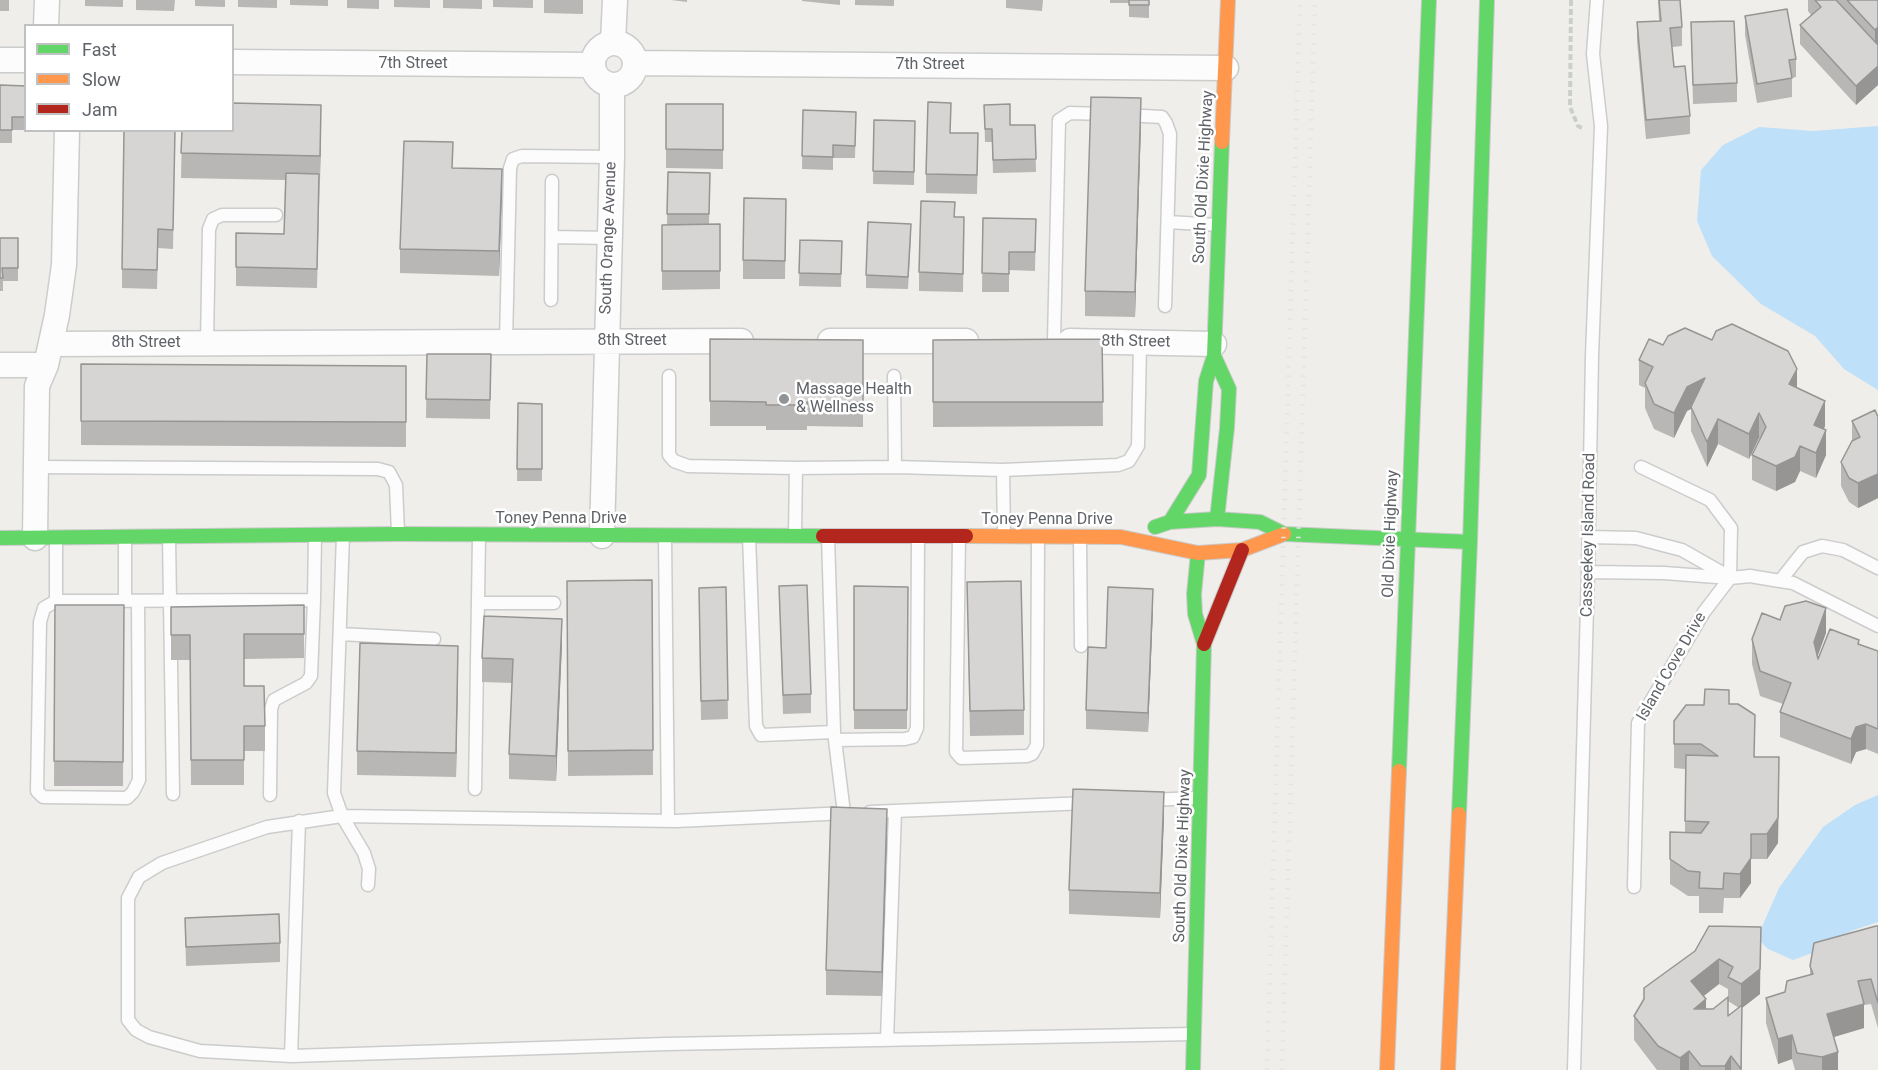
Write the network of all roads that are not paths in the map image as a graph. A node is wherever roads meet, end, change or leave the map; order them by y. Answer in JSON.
{"nodes":[{"id":1,"x":47,"y":0,"type":"edge"},
{"id":2,"x":615,"y":0,"type":"edge"},
{"id":3,"x":1228,"y":0,"type":"edge"},
{"id":4,"x":1428,"y":0,"type":"edge"},
{"id":5,"x":1487,"y":0,"type":"edge"},
{"id":6,"x":1597,"y":0,"type":"edge"},
{"id":7,"x":46,"y":24,"type":"edge"},
{"id":8,"x":613,"y":42,"type":"junction"},
{"id":9,"x":0,"y":60,"type":"edge"},
{"id":10,"x":24,"y":60,"type":"edge"},
{"id":11,"x":234,"y":62,"type":"edge"},
{"id":12,"x":635,"y":63,"type":"junction"},
{"id":13,"x":592,"y":65,"type":"junction"},
{"id":14,"x":1226,"y":68,"type":"junction"},
{"id":15,"x":612,"y":85,"type":"junction"},
{"id":16,"x":68,"y":132,"type":"edge"},
{"id":17,"x":612,"y":157,"type":"junction"},
{"id":18,"x":552,"y":181,"type":"dead end"},
{"id":19,"x":276,"y":215,"type":"dead end"},
{"id":20,"x":1168,"y":222,"type":"junction"},
{"id":21,"x":1219,"y":225,"type":"junction"},
{"id":22,"x":552,"y":237,"type":"junction"},
{"id":23,"x":609,"y":238,"type":"junction"},
{"id":24,"x":551,"y":300,"type":"dead end"},
{"id":25,"x":1165,"y":306,"type":"dead end"},
{"id":26,"x":606,"y":341,"type":"junction"},
{"id":27,"x":759,"y":341,"type":"edge"},
{"id":28,"x":806,"y":341,"type":"edge"},
{"id":29,"x":983,"y":341,"type":"edge"},
{"id":30,"x":1042,"y":341,"type":"joint"},
{"id":31,"x":506,"y":342,"type":"junction"},
{"id":32,"x":207,"y":343,"type":"junction"},
{"id":33,"x":1140,"y":343,"type":"junction"},
{"id":34,"x":1214,"y":350,"type":"junction"},
{"id":35,"x":48,"y":354,"type":"junction"},
{"id":36,"x":0,"y":365,"type":"edge"},
{"id":37,"x":669,"y":376,"type":"dead end"},
{"id":38,"x":894,"y":376,"type":"dead end"},
{"id":39,"x":36,"y":466,"type":"junction"},
{"id":40,"x":895,"y":466,"type":"junction"},
{"id":41,"x":1641,"y":467,"type":"dead end"},
{"id":42,"x":796,"y":468,"type":"junction"},
{"id":43,"x":1004,"y":470,"type":"junction"},
{"id":44,"x":1217,"y":519,"type":"junction"},
{"id":45,"x":1170,"y":522,"type":"junction"},
{"id":46,"x":343,"y":534,"type":"junction"},
{"id":47,"x":398,"y":534,"type":"junction"},
{"id":48,"x":1284,"y":534,"type":"junction"},
{"id":49,"x":315,"y":535,"type":"junction"},
{"id":50,"x":479,"y":535,"type":"junction"},
{"id":51,"x":749,"y":535,"type":"junction"},
{"id":52,"x":795,"y":535,"type":"junction"},
{"id":53,"x":828,"y":535,"type":"junction"},
{"id":54,"x":169,"y":536,"type":"junction"},
{"id":55,"x":602,"y":536,"type":"junction"},
{"id":56,"x":665,"y":536,"type":"junction"},
{"id":57,"x":918,"y":536,"type":"junction"},
{"id":58,"x":959,"y":536,"type":"junction"},
{"id":59,"x":125,"y":537,"type":"junction"},
{"id":60,"x":1004,"y":537,"type":"junction"},
{"id":61,"x":1038,"y":537,"type":"junction"},
{"id":62,"x":1080,"y":537,"type":"junction"},
{"id":63,"x":1121,"y":537,"type":"junction"},
{"id":64,"x":1589,"y":537,"type":"junction"},
{"id":65,"x":0,"y":538,"type":"edge"},
{"id":66,"x":46,"y":538,"type":"junction"},
{"id":67,"x":1407,"y":540,"type":"junction"},
{"id":68,"x":1470,"y":542,"type":"junction"},
{"id":69,"x":1242,"y":550,"type":"junction"},
{"id":70,"x":1198,"y":553,"type":"junction"},
{"id":71,"x":1878,"y":568,"type":"edge"},
{"id":72,"x":1588,"y":572,"type":"junction"},
{"id":73,"x":1730,"y":578,"type":"junction"},
{"id":74,"x":1780,"y":581,"type":"junction"},
{"id":75,"x":314,"y":600,"type":"junction"},
{"id":76,"x":56,"y":601,"type":"junction"},
{"id":77,"x":125,"y":601,"type":"junction"},
{"id":78,"x":138,"y":601,"type":"junction"},
{"id":79,"x":169,"y":601,"type":"junction"},
{"id":80,"x":478,"y":603,"type":"junction"},
{"id":81,"x":554,"y":603,"type":"dead end"},
{"id":82,"x":1878,"y":626,"type":"edge"},
{"id":83,"x":340,"y":634,"type":"junction"},
{"id":84,"x":434,"y":639,"type":"dead end"},
{"id":85,"x":1204,"y":644,"type":"junction"},
{"id":86,"x":1081,"y":646,"type":"dead end"},
{"id":87,"x":835,"y":736,"type":"junction"},
{"id":88,"x":475,"y":789,"type":"dead end"},
{"id":89,"x":173,"y":794,"type":"dead end"},
{"id":90,"x":270,"y":795,"type":"dead end"},
{"id":91,"x":1202,"y":798,"type":"junction"},
{"id":92,"x":1131,"y":801,"type":"edge"},
{"id":93,"x":1095,"y":802,"type":"edge"},
{"id":94,"x":895,"y":811,"type":"junction"},
{"id":95,"x":844,"y":813,"type":"junction"},
{"id":96,"x":342,"y":816,"type":"junction"},
{"id":97,"x":299,"y":821,"type":"junction"},
{"id":98,"x":668,"y":821,"type":"junction"},
{"id":99,"x":368,"y":885,"type":"dead end"},
{"id":100,"x":1634,"y":886,"type":"dead end"},
{"id":101,"x":1194,"y":1034,"type":"junction"},
{"id":102,"x":887,"y":1040,"type":"junction"},
{"id":103,"x":291,"y":1056,"type":"junction"},
{"id":104,"x":1193,"y":1070,"type":"edge"},
{"id":105,"x":1387,"y":1070,"type":"edge"},
{"id":106,"x":1448,"y":1070,"type":"edge"},
{"id":107,"x":1574,"y":1070,"type":"edge"}],
"edges":[{"from":1,"to":7,"type":"street"},
{"from":2,"to":8,"type":"street"},
{"from":3,"to":14,"type":"street","name":"South Old Dixie Highway"},
{"from":4,"to":67,"type":"street","name":"Old Dixie Highway"},
{"from":5,"to":68,"type":"street"},
{"from":6,"to":64,"type":"lane","name":"Casseekey Island Road"},
{"from":8,"to":12,"type":"street"},
{"from":8,"to":13,"type":"street"},
{"from":9,"to":10,"type":"street"},
{"from":11,"to":13,"type":"street","name":"7th Street"},
{"from":12,"to":14,"type":"street","name":"7th Street"},
{"from":12,"to":15,"type":"street"},
{"from":13,"to":15,"type":"street"},
{"from":14,"to":21,"type":"street","name":"South Old Dixie Highway"},
{"from":15,"to":17,"type":"street","name":"South Orange Avenue"},
{"from":16,"to":35,"type":"street"},
{"from":17,"to":23,"type":"street","name":"South Orange Avenue"},
{"from":17,"to":31,"type":"lane"},
{"from":18,"to":22,"type":"lane"},
{"from":19,"to":32,"type":"lane"},
{"from":20,"to":21,"type":"lane"},
{"from":20,"to":25,"type":"lane"},
{"from":20,"to":30,"type":"lane"},
{"from":21,"to":34,"type":"street","name":"South Old Dixie Highway"},
{"from":22,"to":23,"type":"lane"},
{"from":22,"to":24,"type":"lane"},
{"from":23,"to":26,"type":"street","name":"South Orange Avenue"},
{"from":26,"to":27,"type":"street","name":"8th Street"},
{"from":26,"to":31,"type":"street","name":"8th Street"},
{"from":26,"to":55,"type":"street","name":"South Orange Avenue"},
{"from":28,"to":29,"type":"street"},
{"from":30,"to":33,"type":"street","name":"8th Street"},
{"from":31,"to":32,"type":"street","name":"8th Street"},
{"from":32,"to":35,"type":"street","name":"8th Street"},
{"from":33,"to":34,"type":"street","name":"8th Street"},
{"from":33,"to":43,"type":"lane"},
{"from":34,"to":44,"type":"street","name":"South Old Dixie Highway"},
{"from":34,"to":45,"type":"street","name":"South Old Dixie Highway"},
{"from":35,"to":36,"type":"street","name":"8th Street"},
{"from":35,"to":39,"type":"street"},
{"from":37,"to":42,"type":"lane"},
{"from":38,"to":40,"type":"lane"},
{"from":39,"to":47,"type":"lane"},
{"from":39,"to":66,"type":"street"},
{"from":40,"to":42,"type":"lane"},
{"from":40,"to":43,"type":"lane"},
{"from":41,"to":73,"type":"lane"},
{"from":42,"to":52,"type":"lane"},
{"from":43,"to":60,"type":"lane"},
{"from":44,"to":45,"type":"street","name":"Toney Penna Drive"},
{"from":44,"to":48,"type":"street","name":"Toney Penna Drive"},
{"from":45,"to":63,"type":"street","name":"Toney Penna Drive"},
{"from":46,"to":47,"type":"street","name":"Toney Penna Drive"},
{"from":46,"to":49,"type":"street","name":"Toney Penna Drive"},
{"from":46,"to":83,"type":"lane"},
{"from":47,"to":50,"type":"street","name":"Toney Penna Drive"},
{"from":48,"to":67,"type":"street","name":"Toney Penna Drive"},
{"from":48,"to":69,"type":"street","name":"Toney Penna Drive"},
{"from":49,"to":54,"type":"street","name":"Toney Penna Drive"},
{"from":49,"to":75,"type":"lane"},
{"from":50,"to":55,"type":"street","name":"Toney Penna Drive"},
{"from":50,"to":80,"type":"lane"},
{"from":51,"to":52,"type":"street","name":"Toney Penna Drive"},
{"from":51,"to":56,"type":"street","name":"Toney Penna Drive"},
{"from":51,"to":87,"type":"lane"},
{"from":52,"to":53,"type":"street","name":"Toney Penna Drive"},
{"from":53,"to":57,"type":"street","name":"Toney Penna Drive"},
{"from":53,"to":87,"type":"lane"},
{"from":54,"to":59,"type":"street","name":"Toney Penna Drive"},
{"from":54,"to":79,"type":"lane"},
{"from":55,"to":56,"type":"street","name":"Toney Penna Drive"},
{"from":56,"to":98,"type":"lane"},
{"from":57,"to":58,"type":"street","name":"Toney Penna Drive"},
{"from":57,"to":87,"type":"lane"},
{"from":58,"to":60,"type":"street","name":"Toney Penna Drive"},
{"from":58,"to":61,"type":"lane"},
{"from":59,"to":66,"type":"street","name":"Toney Penna Drive"},
{"from":59,"to":77,"type":"lane"},
{"from":60,"to":61,"type":"street","name":"Toney Penna Drive"},
{"from":61,"to":62,"type":"street","name":"Toney Penna Drive"},
{"from":62,"to":63,"type":"street","name":"Toney Penna Drive"},
{"from":62,"to":86,"type":"lane"},
{"from":63,"to":70,"type":"street","name":"Toney Penna Drive"},
{"from":64,"to":72,"type":"lane","name":"Casseekey Island Road"},
{"from":64,"to":73,"type":"lane"},
{"from":65,"to":66,"type":"street","name":"Toney Penna Drive"},
{"from":66,"to":76,"type":"lane"},
{"from":67,"to":68,"type":"street","name":"Toney Penna Drive"},
{"from":67,"to":105,"type":"street","name":"Old Dixie Highway"},
{"from":68,"to":106,"type":"street"},
{"from":69,"to":70,"type":"street","name":"Toney Penna Drive"},
{"from":69,"to":85,"type":"street","name":"South Old Dixie Highway"},
{"from":70,"to":85,"type":"street","name":"South Old Dixie Highway"},
{"from":71,"to":74,"type":"lane"},
{"from":72,"to":73,"type":"lane"},
{"from":72,"to":107,"type":"lane","name":"Casseekey Island Road"},
{"from":73,"to":74,"type":"lane"},
{"from":73,"to":100,"type":"lane","name":"Island Cove Drive"},
{"from":74,"to":82,"type":"lane"},
{"from":75,"to":79,"type":"lane"},
{"from":75,"to":90,"type":"lane"},
{"from":76,"to":77,"type":"lane"},
{"from":76,"to":78,"type":"lane"},
{"from":77,"to":78,"type":"lane"},
{"from":78,"to":79,"type":"lane"},
{"from":79,"to":89,"type":"lane"},
{"from":80,"to":81,"type":"lane"},
{"from":80,"to":88,"type":"lane"},
{"from":83,"to":84,"type":"lane"},
{"from":83,"to":96,"type":"lane"},
{"from":85,"to":91,"type":"street","name":"South Old Dixie Highway"},
{"from":87,"to":95,"type":"lane"},
{"from":91,"to":92,"type":"lane"},
{"from":91,"to":101,"type":"street","name":"South Old Dixie Highway"},
{"from":93,"to":94,"type":"lane"},
{"from":94,"to":95,"type":"lane"},
{"from":94,"to":102,"type":"lane"},
{"from":95,"to":98,"type":"lane"},
{"from":96,"to":97,"type":"lane"},
{"from":96,"to":98,"type":"lane"},
{"from":96,"to":99,"type":"lane"},
{"from":97,"to":103,"type":"lane"},
{"from":97,"to":103,"type":"lane"},
{"from":101,"to":102,"type":"lane"},
{"from":101,"to":104,"type":"street","name":"South Old Dixie Highway"},
{"from":102,"to":103,"type":"lane"}]}
